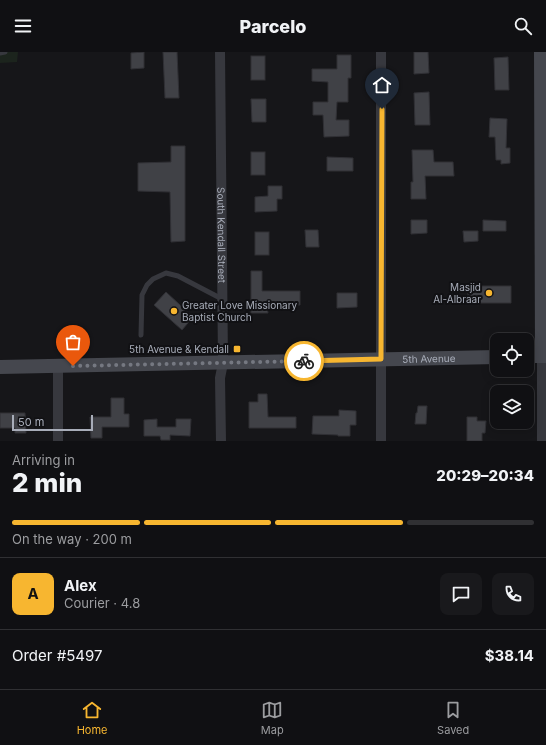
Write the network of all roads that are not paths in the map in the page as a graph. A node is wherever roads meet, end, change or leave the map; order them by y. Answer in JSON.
{"nodes":[{"id":1,"x":5,"y":52,"type":"edge"},
{"id":2,"x":220,"y":52,"type":"edge"},
{"id":3,"x":381,"y":52,"type":"edge"},
{"id":4,"x":541,"y":52,"type":"edge"},
{"id":5,"x":0,"y":53,"type":"edge"},
{"id":6,"x":222,"y":299,"type":"junction"},
{"id":7,"x":141,"y":335,"type":"dead end"},
{"id":8,"x":544,"y":356,"type":"edge"},
{"id":9,"x":490,"y":357,"type":"edge"},
{"id":10,"x":381,"y":359,"type":"junction"},
{"id":11,"x":223,"y":363,"type":"junction"},
{"id":12,"x":58,"y":366,"type":"junction"},
{"id":13,"x":0,"y":367,"type":"edge"},
{"id":14,"x":58,"y":441,"type":"edge"},
{"id":15,"x":220,"y":441,"type":"edge"},
{"id":16,"x":381,"y":441,"type":"edge"},
{"id":17,"x":542,"y":441,"type":"edge"}],
"edges":[{"from":1,"to":5,"type":"lane"},
{"from":2,"to":6,"type":"street","name":"South Kendall Street"},
{"from":3,"to":10,"type":"street"},
{"from":4,"to":8,"type":"street"},
{"from":6,"to":7,"type":"lane"},
{"from":6,"to":11,"type":"street","name":"South Kendall Street"},
{"from":8,"to":17,"type":"street"},
{"from":9,"to":10,"type":"street","name":"5th Avenue"},
{"from":10,"to":11,"type":"street","name":"5th Avenue"},
{"from":10,"to":16,"type":"street"},
{"from":11,"to":12,"type":"street","name":"5th Avenue"},
{"from":11,"to":15,"type":"street","name":"South Kendall Street"},
{"from":12,"to":13,"type":"street","name":"5th Avenue"},
{"from":12,"to":14,"type":"street"}]}
